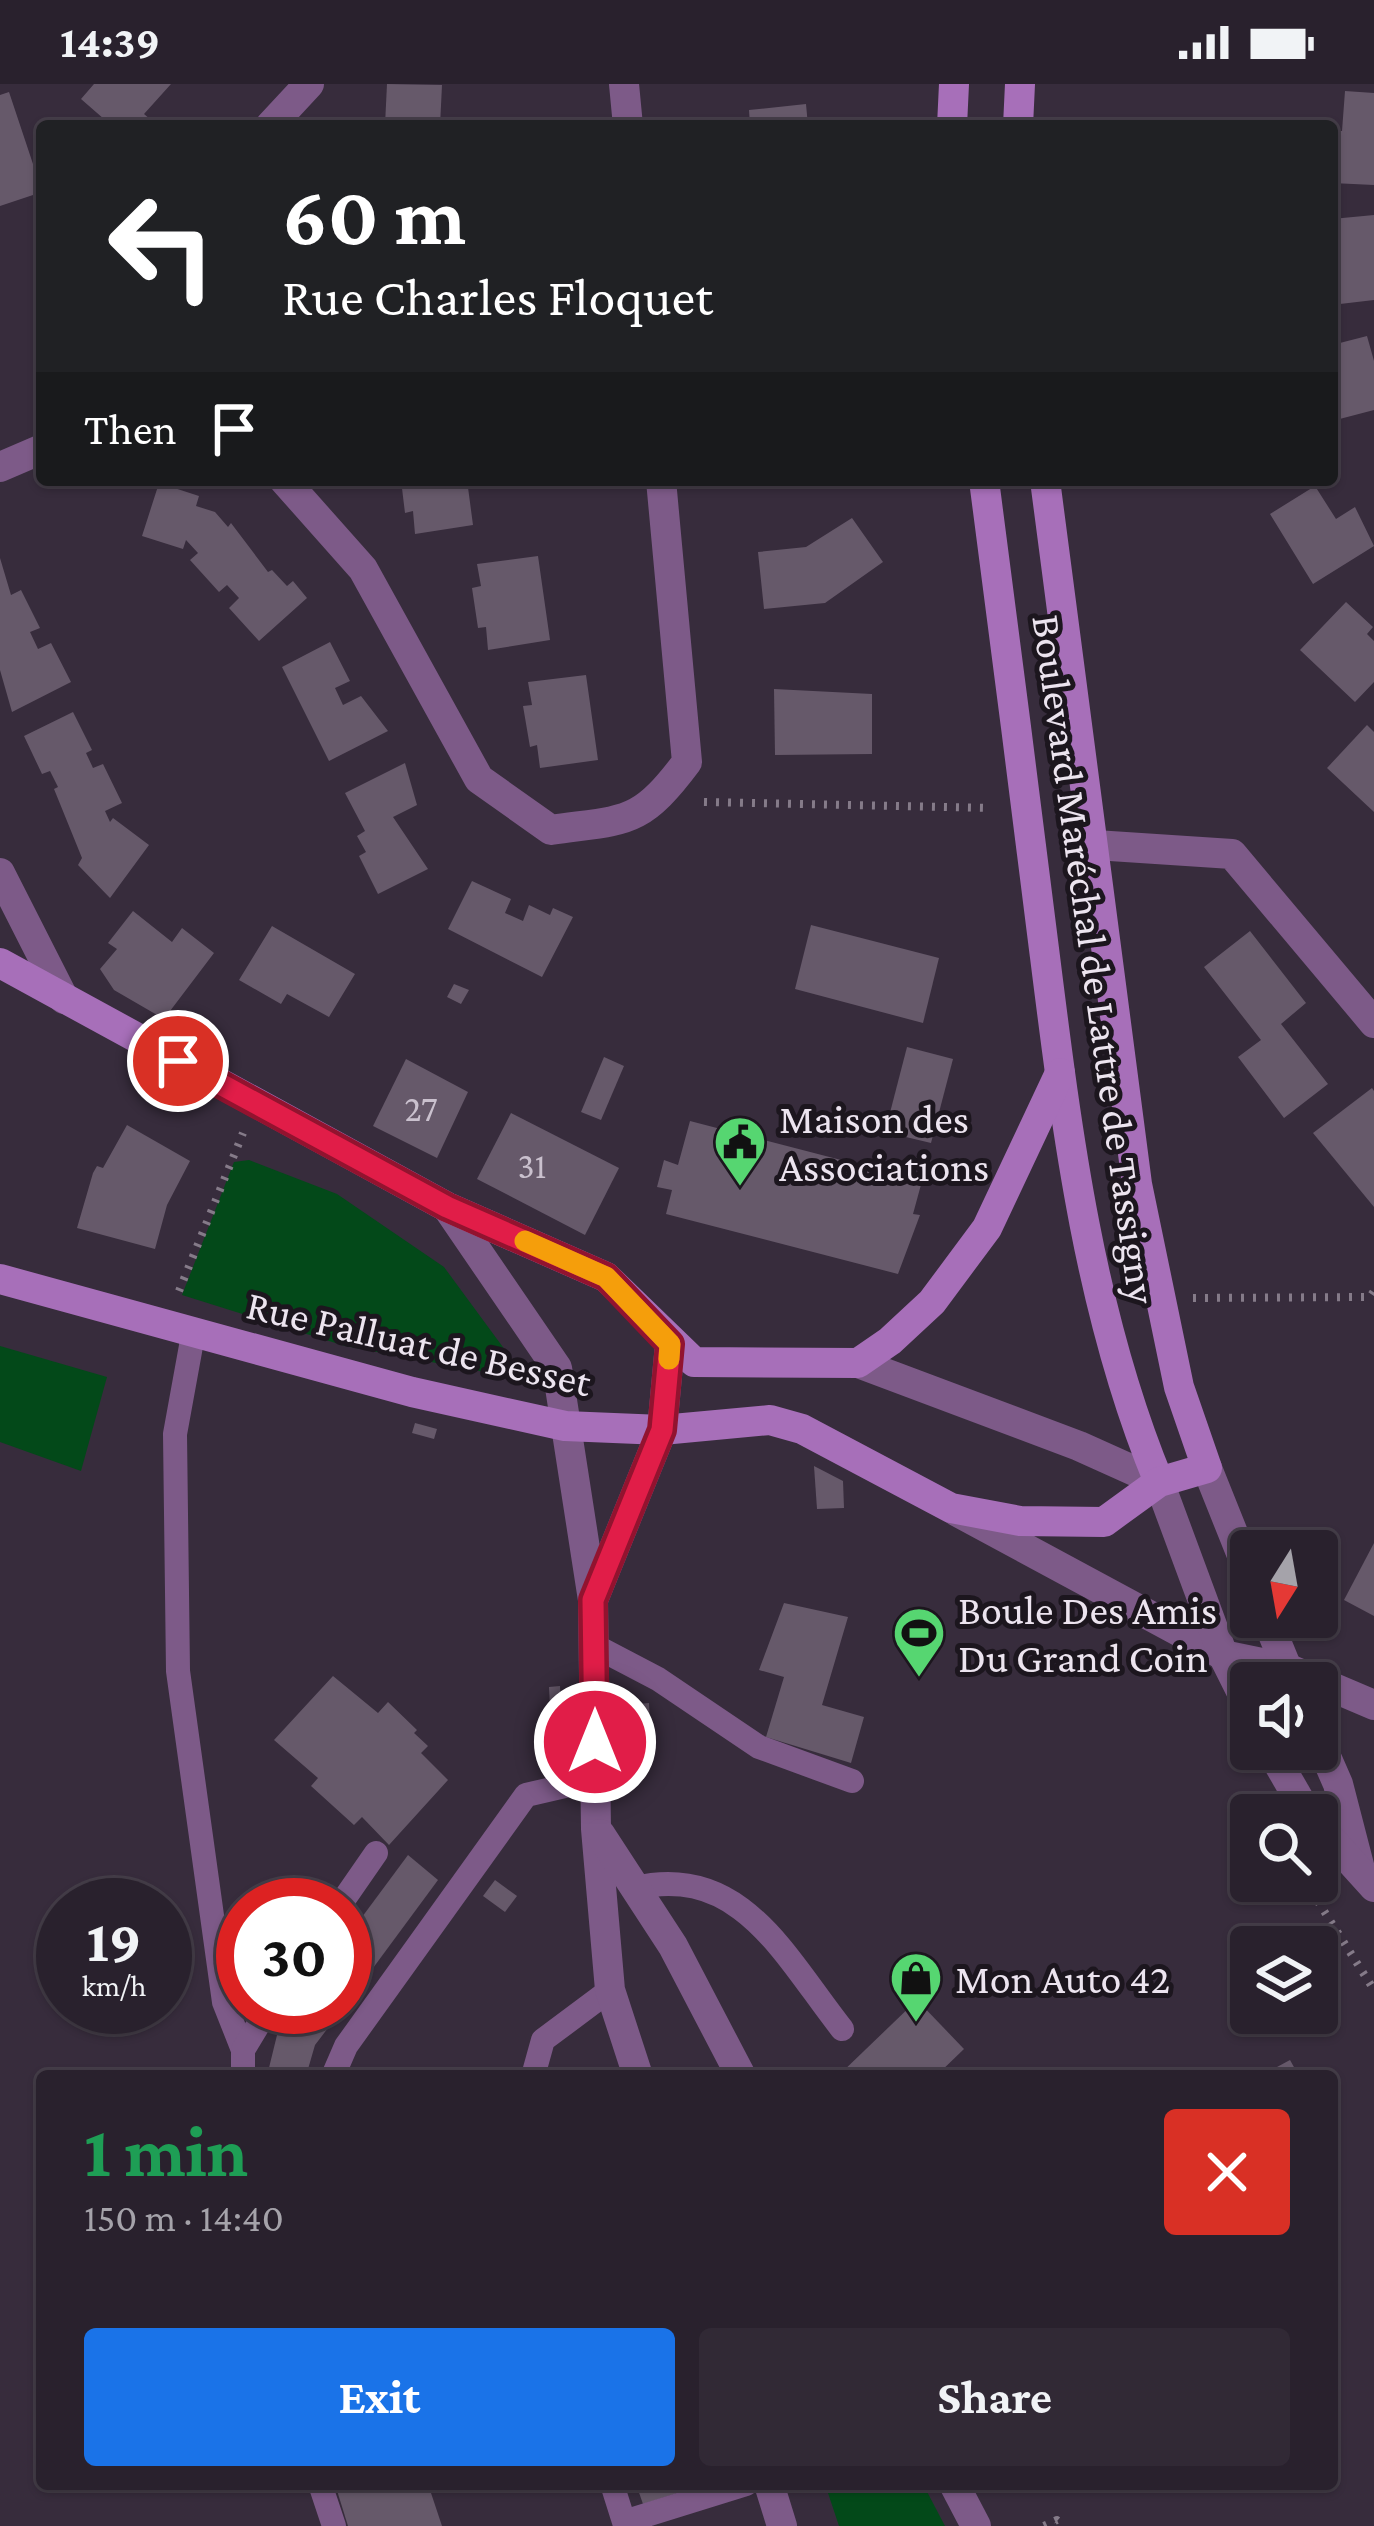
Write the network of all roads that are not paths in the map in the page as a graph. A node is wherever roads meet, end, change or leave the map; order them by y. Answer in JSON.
{"nodes":[{"id":1,"x":309,"y":84,"type":"edge"},
{"id":2,"x":624,"y":84,"type":"edge"},
{"id":3,"x":954,"y":84,"type":"edge"},
{"id":4,"x":1020,"y":84,"type":"edge"},
{"id":5,"x":276,"y":120,"type":"edge"},
{"id":6,"x":627,"y":120,"type":"edge"},
{"id":7,"x":952,"y":120,"type":"edge"},
{"id":8,"x":1018,"y":120,"type":"edge"},
{"id":9,"x":36,"y":452,"type":"edge"},
{"id":10,"x":0,"y":467,"type":"edge"},
{"id":11,"x":289,"y":486,"type":"edge"},
{"id":12,"x":662,"y":486,"type":"edge"},
{"id":13,"x":985,"y":486,"type":"edge"},
{"id":14,"x":1047,"y":486,"type":"edge"},
{"id":15,"x":1095,"y":844,"type":"junction"},
{"id":16,"x":0,"y":873,"type":"edge"},
{"id":17,"x":0,"y":963,"type":"edge"},
{"id":18,"x":64,"y":999,"type":"junction"},
{"id":19,"x":1374,"y":1023,"type":"edge"},
{"id":20,"x":1060,"y":1073,"type":"junction"},
{"id":21,"x":447,"y":1207,"type":"junction"},
{"id":22,"x":0,"y":1279,"type":"edge"},
{"id":23,"x":179,"y":1330,"type":"junction"},
{"id":24,"x":670,"y":1344,"type":"junction"},
{"id":25,"x":858,"y":1364,"type":"junction"},
{"id":26,"x":565,"y":1426,"type":"junction"},
{"id":27,"x":662,"y":1430,"type":"junction"},
{"id":28,"x":1207,"y":1468,"type":"junction"},
{"id":29,"x":1159,"y":1482,"type":"junction"},
{"id":30,"x":950,"y":1508,"type":"junction"},
{"id":31,"x":1232,"y":1530,"type":"edge"},
{"id":32,"x":593,"y":1600,"type":"junction"},
{"id":33,"x":595,"y":1646,"type":"junction"},
{"id":34,"x":1223,"y":1655,"type":"junction"},
{"id":35,"x":1245,"y":1662,"type":"edge"},
{"id":36,"x":1230,"y":1669,"type":"edge"},
{"id":37,"x":1338,"y":1693,"type":"edge"},
{"id":38,"x":1374,"y":1705,"type":"edge"},
{"id":39,"x":1332,"y":1770,"type":"edge"},
{"id":40,"x":595,"y":1779,"type":"junction"},
{"id":41,"x":852,"y":1780,"type":"dead end"},
{"id":42,"x":596,"y":1829,"type":"junction"},
{"id":43,"x":1338,"y":1841,"type":"edge"},
{"id":44,"x":376,"y":1853,"type":"dead end"},
{"id":45,"x":1370,"y":1866,"type":"edge"},
{"id":46,"x":359,"y":1878,"type":"edge"},
{"id":47,"x":635,"y":1888,"type":"junction"},
{"id":48,"x":610,"y":1990,"type":"junction"},
{"id":49,"x":842,"y":2029,"type":"dead end"},
{"id":50,"x":256,"y":2034,"type":"edge"},
{"id":51,"x":243,"y":2063,"type":"edge"},
{"id":52,"x":336,"y":2070,"type":"edge"},
{"id":53,"x":535,"y":2070,"type":"edge"},
{"id":54,"x":636,"y":2070,"type":"edge"},
{"id":55,"x":738,"y":2070,"type":"edge"},
{"id":56,"x":322,"y":2490,"type":"edge"},
{"id":57,"x":614,"y":2490,"type":"edge"},
{"id":58,"x":727,"y":2490,"type":"edge"},
{"id":59,"x":771,"y":2490,"type":"edge"},
{"id":60,"x":957,"y":2490,"type":"edge"},
{"id":61,"x":334,"y":2526,"type":"edge"},
{"id":62,"x":782,"y":2526,"type":"edge"},
{"id":63,"x":976,"y":2526,"type":"edge"}],
"edges":[{"from":1,"to":5,"type":"street"},
{"from":2,"to":6,"type":"street"},
{"from":3,"to":7,"type":"main road"},
{"from":4,"to":8,"type":"main road"},
{"from":9,"to":10,"type":"street"},
{"from":11,"to":12,"type":"street"},
{"from":13,"to":20,"type":"main road","name":"Boulevard Maréchal de Lattre de Tassigny"},
{"from":14,"to":15,"type":"main road","name":"Boulevard Maréchal de Lattre de Tassigny"},
{"from":15,"to":19,"type":"street"},
{"from":15,"to":28,"type":"main road","name":"Boulevard Maréchal de Lattre de Tassigny"},
{"from":16,"to":18,"type":"street"},
{"from":17,"to":18,"type":"main road"},
{"from":18,"to":21,"type":"main road"},
{"from":20,"to":25,"type":"main road"},
{"from":20,"to":29,"type":"main road","name":"Boulevard Maréchal de Lattre de Tassigny"},
{"from":21,"to":24,"type":"main road"},
{"from":21,"to":26,"type":"street"},
{"from":22,"to":23,"type":"main road","name":"Rue Palluat de Besset"},
{"from":23,"to":26,"type":"main road","name":"Rue Palluat de Besset"},
{"from":23,"to":51,"type":"lane"},
{"from":24,"to":25,"type":"main road"},
{"from":24,"to":27,"type":"street"},
{"from":25,"to":29,"type":"street"},
{"from":26,"to":27,"type":"main road","name":"Rue Palluat de Besset"},
{"from":26,"to":32,"type":"street"},
{"from":27,"to":30,"type":"main road","name":"Rue Palluat de Besset"},
{"from":27,"to":32,"type":"street"},
{"from":28,"to":29,"type":"main road","name":"Rue Palluat de Besset"},
{"from":28,"to":31,"type":"street","name":"Boulevard Maréchal de Lattre de Tassigny"},
{"from":29,"to":30,"type":"main road","name":"Rue Palluat de Besset"},
{"from":29,"to":34,"type":"street","name":"Boulevard Maréchal de Lattre de Tassigny"},
{"from":30,"to":34,"type":"street"},
{"from":32,"to":33,"type":"street"},
{"from":33,"to":40,"type":"street"},
{"from":33,"to":41,"type":"lane"},
{"from":34,"to":35,"type":"street"},
{"from":34,"to":36,"type":"street","name":"Boulevard Maréchal de Lattre de Tassigny"},
{"from":37,"to":38,"type":"street"},
{"from":39,"to":45,"type":"street"},
{"from":40,"to":42,"type":"street"},
{"from":40,"to":52,"type":"lane"},
{"from":42,"to":47,"type":"street"},
{"from":42,"to":48,"type":"street"},
{"from":43,"to":45,"type":"street"},
{"from":44,"to":46,"type":"lane"},
{"from":47,"to":49,"type":"lane"},
{"from":47,"to":55,"type":"street"},
{"from":48,"to":53,"type":"lane"},
{"from":48,"to":54,"type":"street"},
{"from":50,"to":51,"type":"lane"},
{"from":56,"to":61,"type":"lane"},
{"from":57,"to":58,"type":"lane"},
{"from":59,"to":62,"type":"street"},
{"from":60,"to":63,"type":"street"}]}
